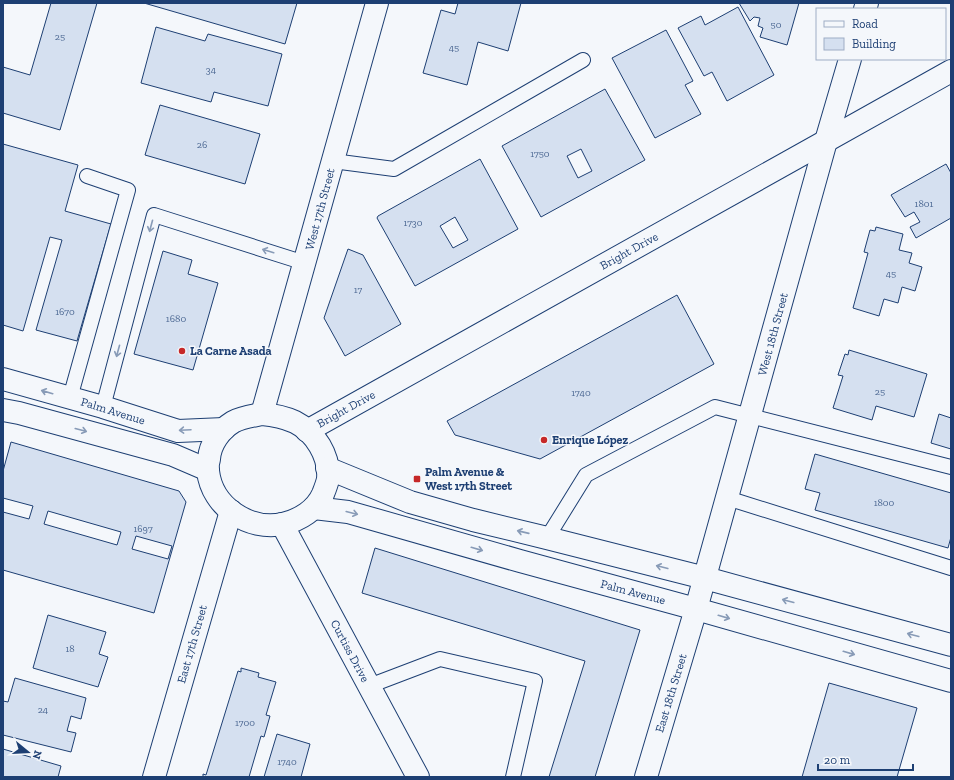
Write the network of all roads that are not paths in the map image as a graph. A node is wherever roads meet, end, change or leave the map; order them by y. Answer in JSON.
{"nodes":[{"id":1,"x":377,"y":3,"type":"edge"},
{"id":2,"x":583,"y":60,"type":"dead end"},
{"id":3,"x":850,"y":60,"type":"edge"},
{"id":4,"x":951,"y":71,"type":"edge"},
{"id":5,"x":826,"y":142,"type":"junction"},
{"id":6,"x":333,"y":161,"type":"junction"},
{"id":7,"x":87,"y":176,"type":"dead end"},
{"id":8,"x":305,"y":263,"type":"junction"},
{"id":9,"x":3,"y":379,"type":"edge"},
{"id":10,"x":70,"y":398,"type":"junction"},
{"id":11,"x":103,"y":407,"type":"junction"},
{"id":12,"x":3,"y":410,"type":"edge"},
{"id":13,"x":262,"y":414,"type":"junction"},
{"id":14,"x":751,"y":415,"type":"junction"},
{"id":15,"x":224,"y":429,"type":"junction"},
{"id":16,"x":307,"y":431,"type":"junction"},
{"id":17,"x":951,"y":467,"type":"edge"},
{"id":18,"x":327,"y":468,"type":"junction"},
{"id":19,"x":208,"y":470,"type":"junction"},
{"id":20,"x":728,"y":498,"type":"junction"},
{"id":21,"x":314,"y":508,"type":"junction"},
{"id":22,"x":231,"y":511,"type":"junction"},
{"id":23,"x":282,"y":524,"type":"junction"},
{"id":24,"x":547,"y":538,"type":"junction"},
{"id":25,"x":951,"y":568,"type":"edge"},
{"id":26,"x":705,"y":578,"type":"junction"},
{"id":27,"x":696,"y":609,"type":"junction"},
{"id":28,"x":951,"y":645,"type":"edge"},
{"id":29,"x":951,"y":681,"type":"edge"},
{"id":30,"x":369,"y":686,"type":"junction"},
{"id":31,"x":154,"y":777,"type":"edge"},
{"id":32,"x":418,"y":777,"type":"edge"},
{"id":33,"x":513,"y":777,"type":"edge"},
{"id":34,"x":646,"y":777,"type":"edge"}],
"edges":[{"from":1,"to":6,"type":"street","name":"West 17th Street"},
{"from":2,"to":6,"type":"lane"},
{"from":3,"to":5,"type":"street","name":"West 18th Street"},
{"from":4,"to":5,"type":"street","name":"Bright Drive"},
{"from":5,"to":14,"type":"street","name":"West 18th Street"},
{"from":5,"to":16,"type":"street","name":"Bright Drive"},
{"from":6,"to":8,"type":"street","name":"West 17th Street"},
{"from":7,"to":10,"type":"lane"},
{"from":8,"to":11,"type":"lane","one_way":true},
{"from":8,"to":13,"type":"street","name":"West 17th Street"},
{"from":10,"to":9,"type":"street","name":"Palm Avenue","one_way":true},
{"from":10,"to":11,"type":"street","name":"Palm Avenue"},
{"from":15,"to":11,"type":"street","name":"Palm Avenue","one_way":true},
{"from":12,"to":19,"type":"street","one_way":true},
{"from":13,"to":15,"type":"street"},
{"from":13,"to":16,"type":"street"},
{"from":14,"to":17,"type":"lane"},
{"from":14,"to":20,"type":"street","name":"West 18th Street"},
{"from":14,"to":24,"type":"lane"},
{"from":15,"to":19,"type":"street"},
{"from":16,"to":18,"type":"street"},
{"from":18,"to":21,"type":"street"},
{"from":24,"to":18,"type":"street","one_way":true},
{"from":19,"to":22,"type":"street"},
{"from":20,"to":25,"type":"lane"},
{"from":20,"to":26,"type":"street","name":"West 18th Street"},
{"from":21,"to":23,"type":"street"},
{"from":21,"to":27,"type":"street","name":"Palm Avenue","one_way":true},
{"from":22,"to":23,"type":"street"},
{"from":22,"to":31,"type":"street","name":"East 17th Street"},
{"from":23,"to":30,"type":"street","name":"Curtiss Drive"},
{"from":26,"to":24,"type":"street","one_way":true},
{"from":26,"to":27,"type":"street","name":"West 18th Street"},
{"from":28,"to":26,"type":"street","one_way":true},
{"from":27,"to":29,"type":"street","name":"Palm Avenue","one_way":true},
{"from":27,"to":34,"type":"street","name":"East 18th Street"},
{"from":30,"to":32,"type":"street","name":"Curtiss Drive"},
{"from":30,"to":33,"type":"lane"}]}
